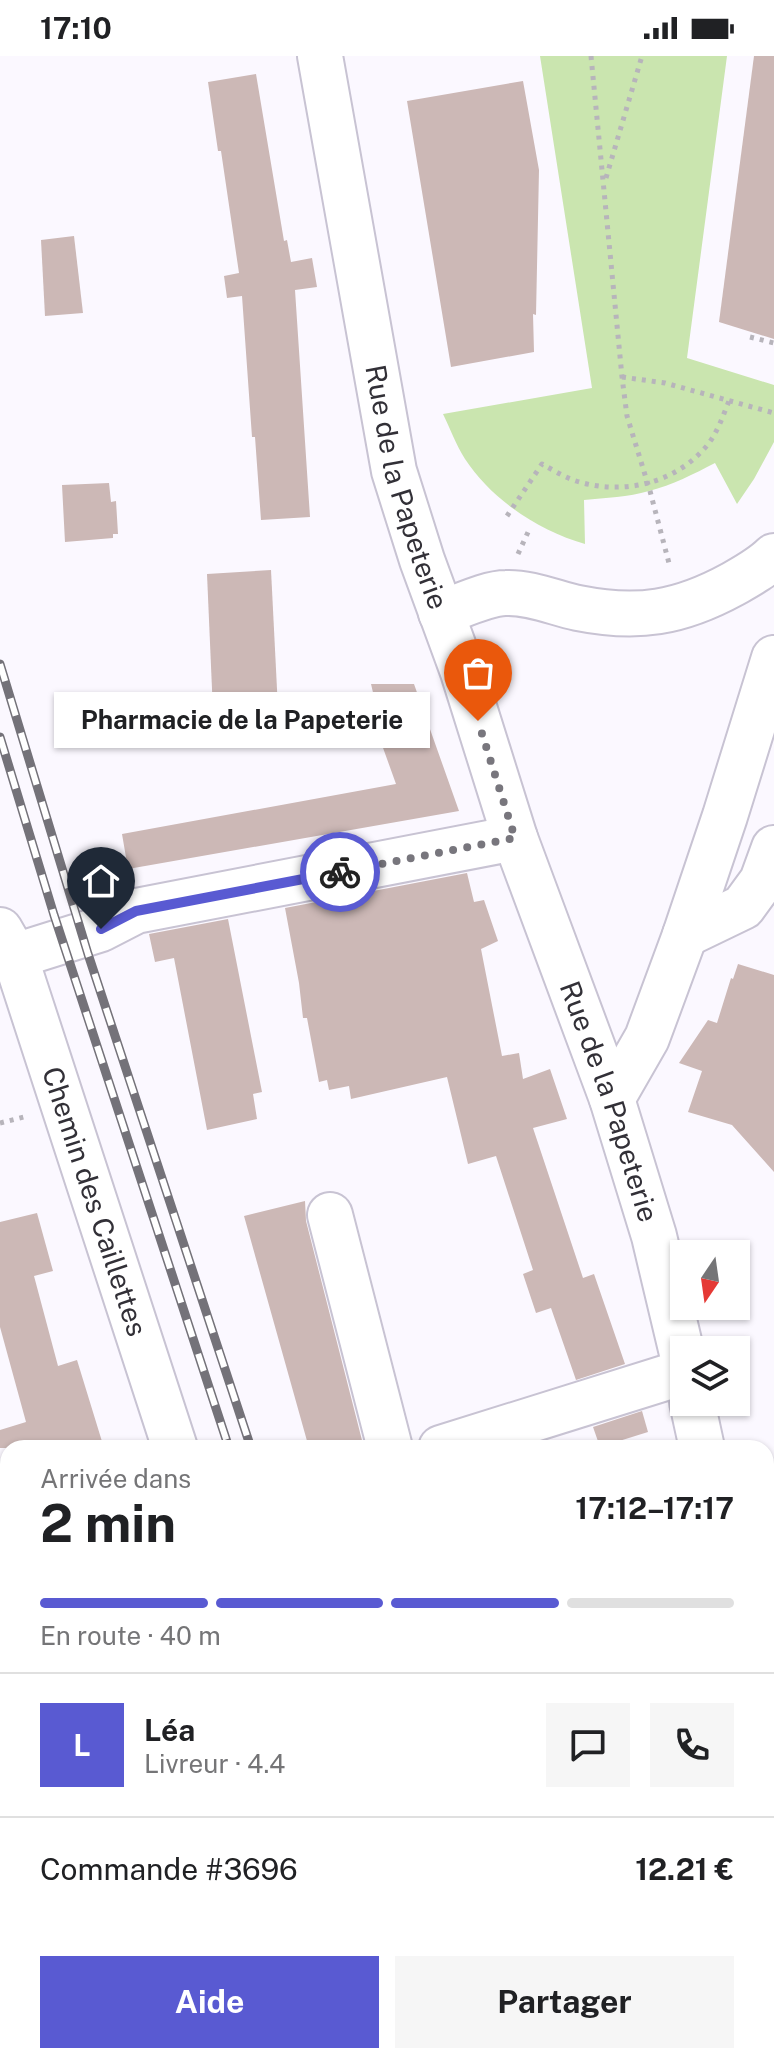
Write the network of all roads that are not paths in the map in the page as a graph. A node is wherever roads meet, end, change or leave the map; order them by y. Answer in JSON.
{"nodes":[{"id":1,"x":320,"y":56,"type":"edge"},
{"id":2,"x":774,"y":556,"type":"edge"},
{"id":3,"x":441,"y":613,"type":"junction"},
{"id":4,"x":774,"y":658,"type":"edge"},
{"id":5,"x":515,"y":838,"type":"junction"},
{"id":6,"x":774,"y":848,"type":"edge"},
{"id":7,"x":685,"y":935,"type":"junction"},
{"id":8,"x":7,"y":943,"type":"edge"},
{"id":9,"x":612,"y":1099,"type":"junction"},
{"id":10,"x":330,"y":1215,"type":"dead end"},
{"id":11,"x":678,"y":1336,"type":"edge"},
{"id":12,"x":670,"y":1376,"type":"edge"},
{"id":13,"x":695,"y":1416,"type":"edge"},
{"id":14,"x":172,"y":1440,"type":"edge"},
{"id":15,"x":388,"y":1440,"type":"edge"},
{"id":16,"x":467,"y":1440,"type":"edge"},
{"id":17,"x":700,"y":1440,"type":"edge"}],
"edges":[{"from":1,"to":3,"type":"street","name":"Rue de la Papeterie"},
{"from":2,"to":3,"type":"street"},
{"from":3,"to":5,"type":"street","name":"Rue de la Papeterie"},
{"from":4,"to":7,"type":"street"},
{"from":5,"to":8,"type":"street"},
{"from":5,"to":9,"type":"street","name":"Rue de la Papeterie"},
{"from":6,"to":7,"type":"street"},
{"from":7,"to":9,"type":"street"},
{"from":8,"to":14,"type":"street","name":"Chemin des Caillettes"},
{"from":9,"to":11,"type":"street","name":"Rue de la Papeterie"},
{"from":10,"to":15,"type":"street"},
{"from":12,"to":16,"type":"street"},
{"from":13,"to":17,"type":"street"}]}
